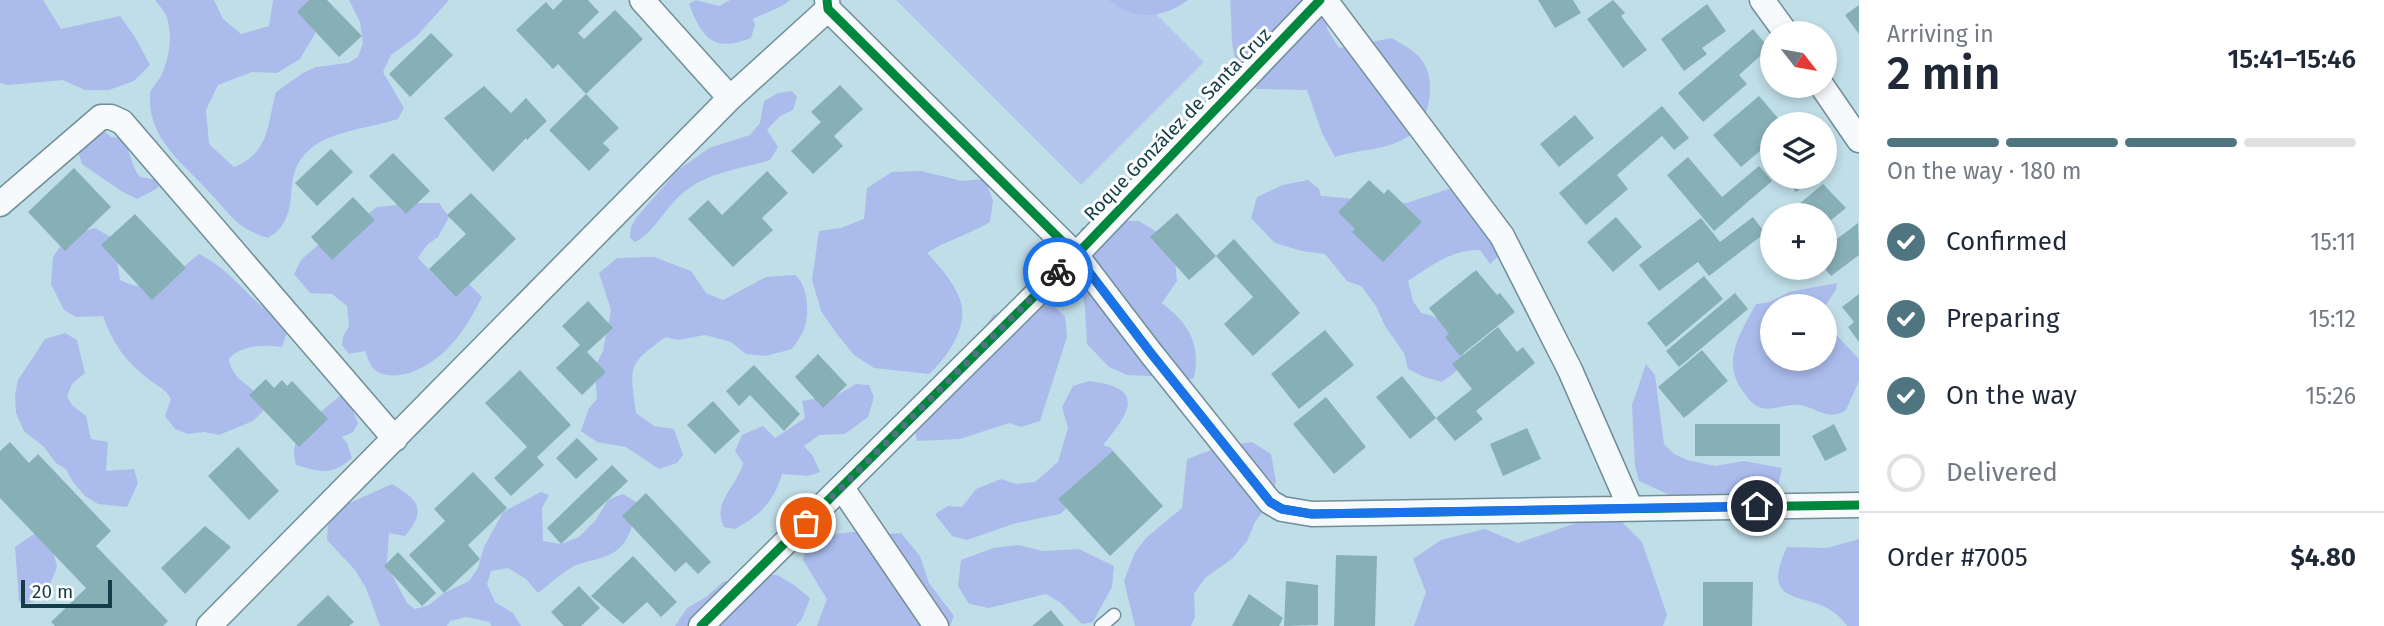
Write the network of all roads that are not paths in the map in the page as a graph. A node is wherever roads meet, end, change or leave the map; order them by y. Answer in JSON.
{"nodes":[{"id":1,"x":642,"y":0,"type":"edge"},
{"id":2,"x":1323,"y":0,"type":"edge"},
{"id":3,"x":1762,"y":0,"type":"edge"},
{"id":4,"x":827,"y":5,"type":"edge"},
{"id":5,"x":1777,"y":21,"type":"edge"},
{"id":6,"x":730,"y":98,"type":"junction"},
{"id":7,"x":1830,"y":98,"type":"edge"},
{"id":8,"x":1859,"y":140,"type":"edge"},
{"id":9,"x":2,"y":198,"type":"edge"},
{"id":10,"x":1076,"y":255,"type":"junction"},
{"id":11,"x":395,"y":439,"type":"junction"},
{"id":12,"x":842,"y":488,"type":"junction"},
{"id":13,"x":1859,"y":505,"type":"edge"},
{"id":14,"x":1630,"y":507,"type":"junction"},
{"id":15,"x":1114,"y":615,"type":"dead end"},
{"id":16,"x":209,"y":626,"type":"edge"},
{"id":17,"x":701,"y":626,"type":"edge"},
{"id":18,"x":936,"y":626,"type":"edge"},
{"id":19,"x":1101,"y":626,"type":"edge"}],
"edges":[{"from":1,"to":6,"type":"street"},
{"from":2,"to":10,"type":"street","name":"Roque González de Santa Cruz"},
{"from":2,"to":14,"type":"street"},
{"from":3,"to":5,"type":"street"},
{"from":4,"to":6,"type":"street"},
{"from":4,"to":10,"type":"street"},
{"from":6,"to":11,"type":"street"},
{"from":7,"to":8,"type":"street"},
{"from":9,"to":11,"type":"street"},
{"from":10,"to":12,"type":"street","name":"Roque González de Santa Cruz"},
{"from":10,"to":14,"type":"street"},
{"from":11,"to":16,"type":"street"},
{"from":12,"to":17,"type":"street","name":"Roque González de Santa Cruz"},
{"from":12,"to":18,"type":"street"},
{"from":13,"to":14,"type":"street"},
{"from":15,"to":19,"type":"lane"}]}
